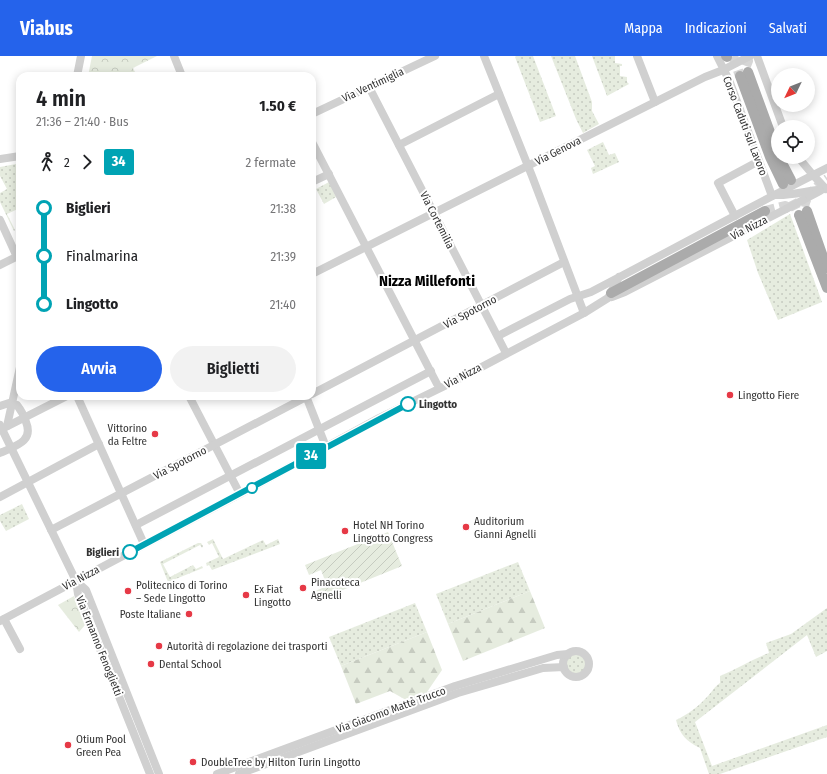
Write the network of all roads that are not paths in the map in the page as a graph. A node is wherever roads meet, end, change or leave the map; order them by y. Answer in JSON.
{"nodes":[{"id":1,"x":80,"y":56,"type":"edge"},
{"id":2,"x":174,"y":56,"type":"edge"},
{"id":3,"x":435,"y":56,"type":"edge"},
{"id":4,"x":484,"y":56,"type":"edge"},
{"id":5,"x":637,"y":56,"type":"edge"},
{"id":6,"x":723,"y":56,"type":"edge"},
{"id":7,"x":750,"y":56,"type":"edge"},
{"id":8,"x":757,"y":56,"type":"edge"},
{"id":9,"x":723,"y":70,"type":"junction"},
{"id":10,"x":78,"y":72,"type":"edge"},
{"id":11,"x":180,"y":72,"type":"edge"},
{"id":12,"x":369,"y":87,"type":"junction"},
{"id":13,"x":500,"y":94,"type":"junction"},
{"id":14,"x":655,"y":102,"type":"junction"},
{"id":15,"x":316,"y":112,"type":"edge"},
{"id":16,"x":780,"y":120,"type":"edge"},
{"id":17,"x":399,"y":145,"type":"junction"},
{"id":18,"x":316,"y":150,"type":"edge"},
{"id":19,"x":779,"y":156,"type":"edge"},
{"id":20,"x":16,"y":157,"type":"edge"},
{"id":21,"x":0,"y":159,"type":"edge"},
{"id":22,"x":759,"y":161,"type":"junction"},
{"id":23,"x":804,"y":164,"type":"edge"},
{"id":24,"x":528,"y":166,"type":"junction"},
{"id":25,"x":827,"y":168,"type":"edge"},
{"id":26,"x":329,"y":174,"type":"junction"},
{"id":27,"x":813,"y":175,"type":"junction"},
{"id":28,"x":316,"y":180,"type":"edge"},
{"id":29,"x":826,"y":188,"type":"edge"},
{"id":30,"x":773,"y":195,"type":"junction"},
{"id":31,"x":765,"y":210,"type":"tunnel mouth"},
{"id":32,"x":434,"y":213,"type":"junction"},
{"id":33,"x":735,"y":216,"type":"junction"},
{"id":34,"x":0,"y":220,"type":"edge"},
{"id":35,"x":367,"y":247,"type":"junction"},
{"id":36,"x":16,"y":250,"type":"edge"},
{"id":37,"x":16,"y":257,"type":"edge"},
{"id":38,"x":564,"y":262,"type":"junction"},
{"id":39,"x":0,"y":265,"type":"edge"},
{"id":40,"x":827,"y":268,"type":"edge"},
{"id":41,"x":316,"y":272,"type":"edge"},
{"id":42,"x":619,"y":277,"type":"junction"},
{"id":43,"x":827,"y":288,"type":"edge"},
{"id":44,"x":609,"y":296,"type":"junction"},
{"id":45,"x":577,"y":297,"type":"junction"},
{"id":46,"x":482,"y":306,"type":"junction"},
{"id":47,"x":584,"y":313,"type":"junction"},
{"id":48,"x":498,"y":336,"type":"junction"},
{"id":49,"x":415,"y":340,"type":"junction"},
{"id":50,"x":506,"y":353,"type":"junction"},
{"id":51,"x":431,"y":371,"type":"junction"},
{"id":52,"x":437,"y":384,"type":"dead end"},
{"id":53,"x":16,"y":388,"type":"edge"},
{"id":54,"x":316,"y":392,"type":"edge"},
{"id":55,"x":59,"y":400,"type":"edge"},
{"id":56,"x":79,"y":400,"type":"edge"},
{"id":57,"x":191,"y":400,"type":"edge"},
{"id":58,"x":300,"y":400,"type":"edge"},
{"id":59,"x":309,"y":400,"type":"edge"},
{"id":60,"x":13,"y":403,"type":"junction"},
{"id":61,"x":0,"y":406,"type":"edge"},
{"id":62,"x":24,"y":418,"type":"junction"},
{"id":63,"x":2,"y":428,"type":"edge"},
{"id":64,"x":319,"y":430,"type":"junction"},
{"id":65,"x":99,"y":444,"type":"junction"},
{"id":66,"x":214,"y":445,"type":"junction"},
{"id":67,"x":326,"y":447,"type":"junction"},
{"id":68,"x":11,"y":448,"type":"junction"},
{"id":69,"x":0,"y":453,"type":"edge"},
{"id":70,"x":230,"y":475,"type":"junction"},
{"id":71,"x":28,"y":483,"type":"junction"},
{"id":72,"x":122,"y":494,"type":"junction"},
{"id":73,"x":240,"y":494,"type":"junction"},
{"id":74,"x":0,"y":498,"type":"edge"},
{"id":75,"x":136,"y":525,"type":"junction"},
{"id":76,"x":51,"y":530,"type":"junction"},
{"id":77,"x":144,"y":544,"type":"junction"},
{"id":78,"x":76,"y":581,"type":"junction"},
{"id":79,"x":2,"y":620,"type":"edge"},
{"id":80,"x":20,"y":649,"type":"dead end"},
{"id":81,"x":568,"y":654,"type":"junction"},
{"id":82,"x":564,"y":667,"type":"junction"},
{"id":83,"x":150,"y":774,"type":"edge"},
{"id":84,"x":159,"y":774,"type":"edge"},
{"id":85,"x":217,"y":774,"type":"edge"},
{"id":86,"x":239,"y":774,"type":"edge"}],
"edges":[{"from":1,"to":10,"type":"street"},
{"from":2,"to":11,"type":"street"},
{"from":3,"to":12,"type":"street","name":"Via Ventimiglia"},
{"from":4,"to":13,"type":"street"},
{"from":5,"to":14,"type":"street"},
{"from":6,"to":9,"type":"street","name":"Corso Caduti sul Lavoro"},
{"from":7,"to":9,"type":"street","name":"Via Genova"},
{"from":8,"to":16,"type":"street"},
{"from":9,"to":14,"type":"street","name":"Via Genova"},
{"from":9,"to":22,"type":"street","name":"Corso Caduti sul Lavoro"},
{"from":12,"to":15,"type":"street","name":"Via Ventimiglia"},
{"from":12,"to":17,"type":"street","name":"Via Cortemilia"},
{"from":13,"to":17,"type":"street"},
{"from":13,"to":24,"type":"street"},
{"from":14,"to":24,"type":"street","name":"Via Genova"},
{"from":17,"to":32,"type":"street","name":"Via Cortemilia"},
{"from":18,"to":26,"type":"street"},
{"from":19,"to":19,"type":"main road"},
{"from":20,"to":21,"type":"street"},
{"from":22,"to":30,"type":"street","name":"Corso Caduti sul Lavoro"},
{"from":22,"to":33,"type":"street"},
{"from":23,"to":27,"type":"street"},
{"from":24,"to":32,"type":"street","name":"Via Genova"},
{"from":24,"to":38,"type":"street"},
{"from":25,"to":27,"type":"street","name":"Via Nizza"},
{"from":26,"to":28,"type":"street"},
{"from":26,"to":35,"type":"street"},
{"from":27,"to":29,"type":"street"},
{"from":27,"to":30,"type":"street","name":"Via Nizza"},
{"from":29,"to":30,"type":"street","name":"Via Nizza"},
{"from":29,"to":44,"type":"street","name":"Via Nizza","bridge":true},
{"from":30,"to":33,"type":"street","name":"Via Nizza"},
{"from":31,"to":44,"type":"main road"},
{"from":32,"to":35,"type":"street","name":"Via Genova"},
{"from":32,"to":46,"type":"street","name":"Via Cortemilia"},
{"from":33,"to":42,"type":"street","name":"Via Nizza"},
{"from":34,"to":36,"type":"street"},
{"from":35,"to":41,"type":"street","name":"Via Genova"},
{"from":35,"to":49,"type":"street"},
{"from":37,"to":39,"type":"street"},
{"from":38,"to":45,"type":"street"},
{"from":38,"to":46,"type":"street","name":"Via Spotorno"},
{"from":40,"to":43,"type":"main road"},
{"from":42,"to":44,"type":"street"},
{"from":42,"to":45,"type":"street","name":"Via Nizza"},
{"from":44,"to":47,"type":"street","name":"Via Nizza"},
{"from":45,"to":47,"type":"street"},
{"from":45,"to":48,"type":"street","name":"Via Nizza"},
{"from":46,"to":48,"type":"street","name":"Via Cortemilia"},
{"from":46,"to":49,"type":"street","name":"Via Spotorno"},
{"from":47,"to":50,"type":"street","name":"Via Nizza"},
{"from":48,"to":50,"type":"street","name":"Via Cortemilia"},
{"from":49,"to":51,"type":"street"},
{"from":49,"to":54,"type":"street","name":"Via Spotorno"},
{"from":50,"to":67,"type":"street","name":"Via Nizza"},
{"from":51,"to":52,"type":"street"},
{"from":51,"to":64,"type":"street"},
{"from":53,"to":60,"type":"street"},
{"from":55,"to":62,"type":"street"},
{"from":56,"to":65,"type":"street"},
{"from":57,"to":66,"type":"street"},
{"from":58,"to":66,"type":"street","name":"Via Spotorno"},
{"from":59,"to":64,"type":"street"},
{"from":60,"to":61,"type":"street"},
{"from":60,"to":62,"type":"street"},
{"from":60,"to":63,"type":"street"},
{"from":62,"to":63,"type":"street"},
{"from":62,"to":68,"type":"street"},
{"from":63,"to":68,"type":"street"},
{"from":64,"to":67,"type":"street"},
{"from":64,"to":70,"type":"street"},
{"from":65,"to":71,"type":"street"},
{"from":65,"to":72,"type":"street"},
{"from":66,"to":70,"type":"street"},
{"from":66,"to":72,"type":"street","name":"Via Spotorno"},
{"from":67,"to":73,"type":"street","name":"Via Nizza"},
{"from":68,"to":69,"type":"street"},
{"from":68,"to":71,"type":"street"},
{"from":70,"to":73,"type":"street"},
{"from":70,"to":75,"type":"street"},
{"from":71,"to":74,"type":"street"},
{"from":71,"to":76,"type":"street"},
{"from":72,"to":75,"type":"street"},
{"from":72,"to":76,"type":"street","name":"Via Spotorno"},
{"from":73,"to":77,"type":"street","name":"Via Nizza"},
{"from":75,"to":77,"type":"street"},
{"from":76,"to":78,"type":"street"},
{"from":77,"to":78,"type":"street","name":"Via Nizza"},
{"from":78,"to":79,"type":"street","name":"Via Nizza"},
{"from":78,"to":83,"type":"street","name":"Via Ermanno Fenoglietti"},
{"from":78,"to":84,"type":"street","name":"Via Ermanno Fenoglietti"},
{"from":79,"to":80,"type":"street"},
{"from":81,"to":82,"type":"street"},
{"from":81,"to":82,"type":"street"},
{"from":81,"to":85,"type":"street","name":"Via Giacomo Mattè Trucco"},
{"from":82,"to":86,"type":"street","name":"Via Giacomo Mattè Trucco"}]}
